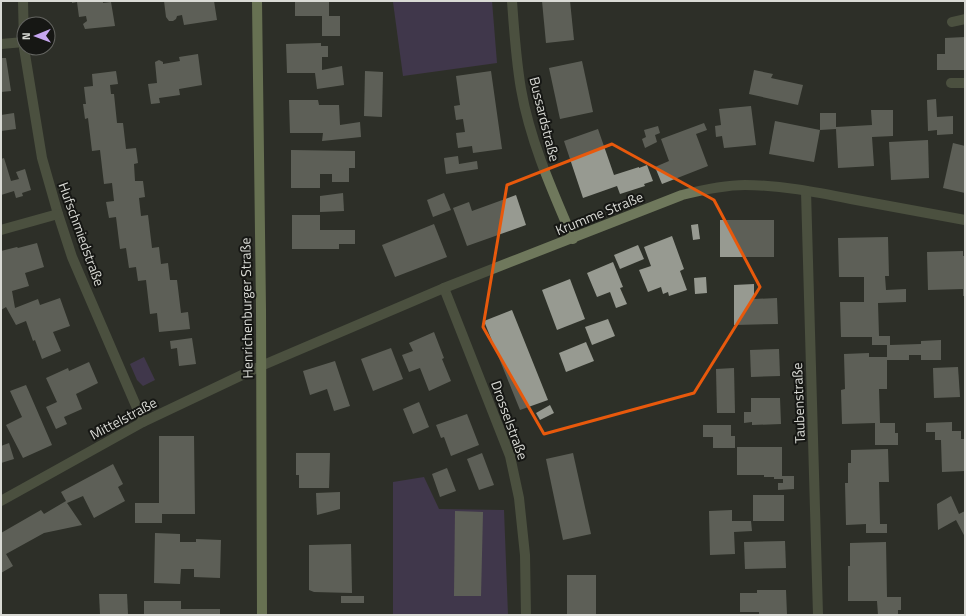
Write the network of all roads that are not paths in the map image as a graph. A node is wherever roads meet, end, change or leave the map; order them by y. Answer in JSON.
{"nodes":[{"id":1,"x":23,"y":1,"type":"edge"},
{"id":2,"x":257,"y":1,"type":"edge"},
{"id":3,"x":512,"y":1,"type":"edge"},
{"id":4,"x":23,"y":16,"type":"edge"},
{"id":5,"x":965,"y":19,"type":"edge"},
{"id":6,"x":952,"y":22,"type":"dead end"},
{"id":7,"x":16,"y":43,"type":"edge"},
{"id":8,"x":1,"y":44,"type":"edge"},
{"id":9,"x":25,"y":56,"type":"edge"},
{"id":10,"x":950,"y":82,"type":"dead end"},
{"id":11,"x":965,"y":83,"type":"edge"},
{"id":12,"x":806,"y":191,"type":"junction"},
{"id":13,"x":58,"y":214,"type":"junction"},
{"id":14,"x":965,"y":220,"type":"edge"},
{"id":15,"x":1,"y":230,"type":"edge"},
{"id":16,"x":573,"y":239,"type":"junction"},
{"id":17,"x":444,"y":288,"type":"junction"},
{"id":18,"x":261,"y":366,"type":"junction"},
{"id":19,"x":143,"y":422,"type":"junction"},
{"id":20,"x":1,"y":501,"type":"edge"},
{"id":21,"x":262,"y":615,"type":"edge"},
{"id":22,"x":526,"y":615,"type":"edge"},
{"id":23,"x":818,"y":615,"type":"edge"}],
"edges":[{"from":1,"to":4,"type":"street"},
{"from":2,"to":18,"type":"main road","name":"Henrichenburger Straße"},
{"from":3,"to":16,"type":"street","name":"Bussardstraße"},
{"from":5,"to":6,"type":"street"},
{"from":7,"to":8,"type":"street"},
{"from":9,"to":13,"type":"street","name":"Hufschmiedstraße"},
{"from":10,"to":11,"type":"street"},
{"from":12,"to":14,"type":"street","name":"Krumme Straße"},
{"from":12,"to":16,"type":"street","name":"Krumme Straße"},
{"from":12,"to":23,"type":"street","name":"Taubenstraße"},
{"from":13,"to":15,"type":"street"},
{"from":13,"to":19,"type":"street","name":"Hufschmiedstraße"},
{"from":16,"to":17,"type":"street","name":"Krumme Straße"},
{"from":17,"to":18,"type":"street","name":"Krumme Straße"},
{"from":17,"to":22,"type":"street","name":"Drosselstraße"},
{"from":18,"to":19,"type":"street","name":"Mittelstraße"},
{"from":18,"to":21,"type":"main road","name":"Henrichenburger Straße"},
{"from":19,"to":20,"type":"street","name":"Mittelstraße"}]}
